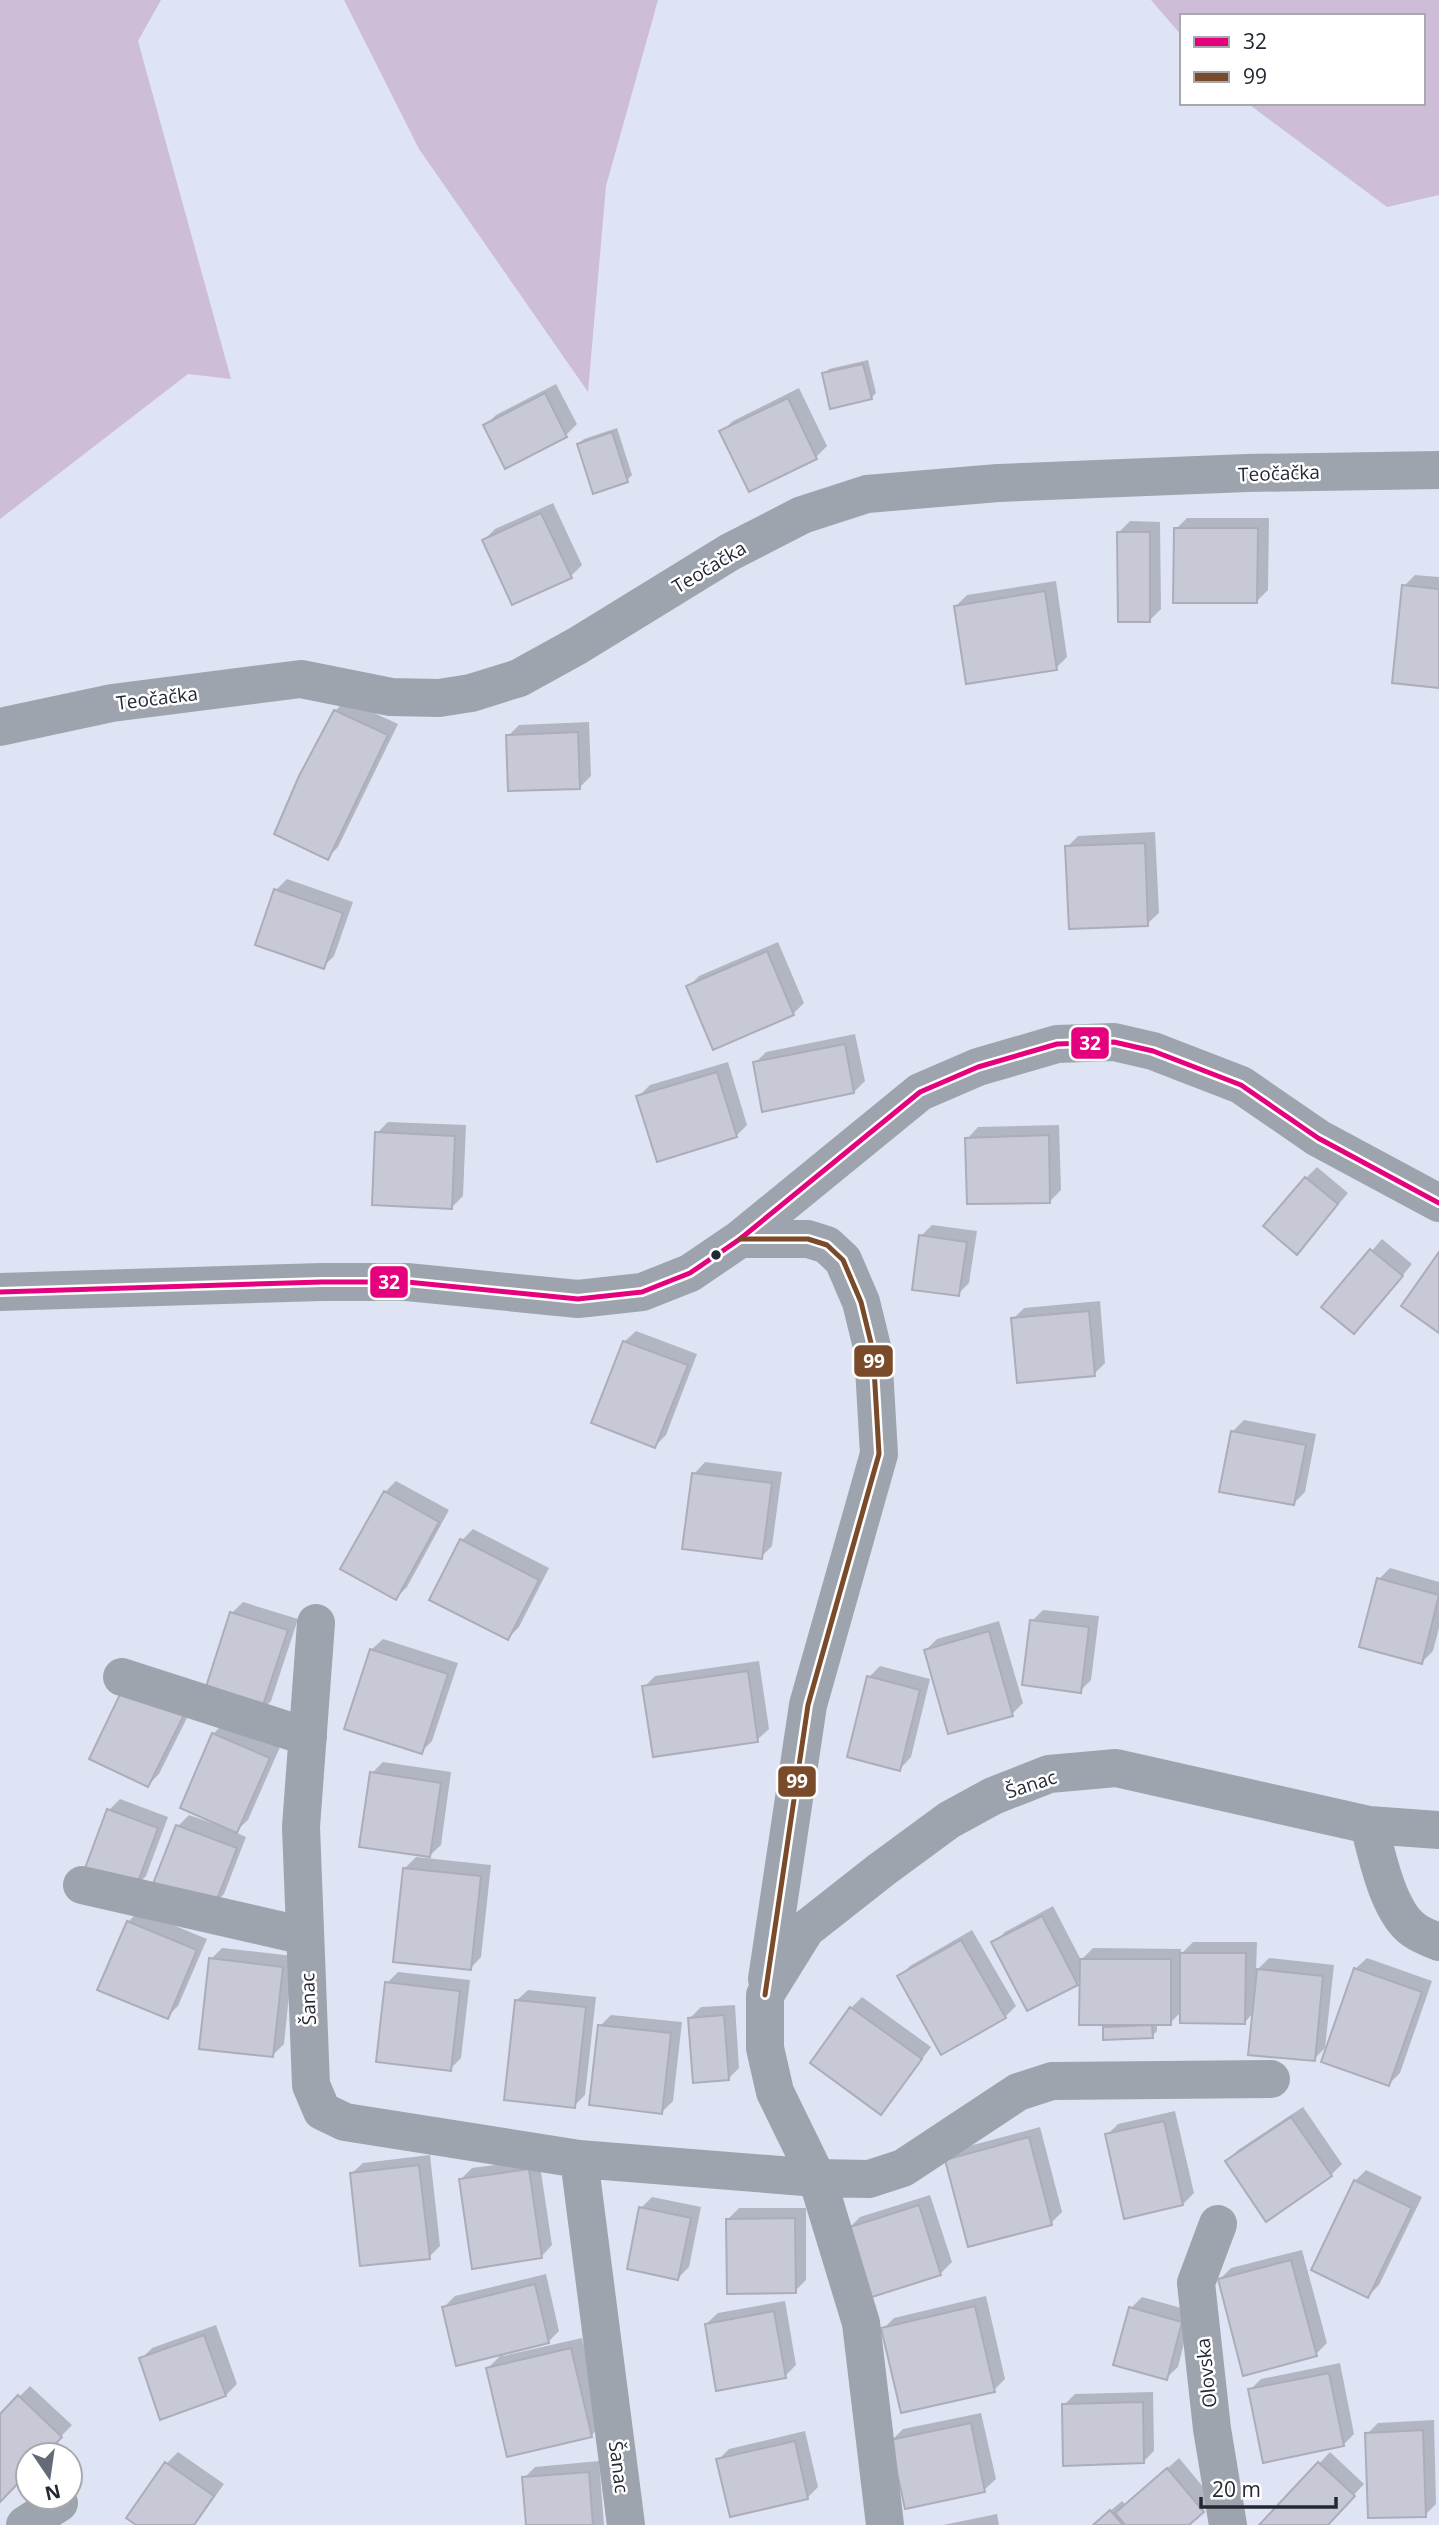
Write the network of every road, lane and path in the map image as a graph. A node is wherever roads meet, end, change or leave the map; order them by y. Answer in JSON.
{"nodes":[{"id":1,"x":1439,"y":470,"type":"edge"},
{"id":2,"x":0,"y":727,"type":"edge"},
{"id":3,"x":1439,"y":1203,"type":"edge"},
{"id":4,"x":740,"y":1239,"type":"junction"},
{"id":5,"x":0,"y":1292,"type":"edge"},
{"id":6,"x":316,"y":1623,"type":"dead end"},
{"id":7,"x":121,"y":1677,"type":"dead end"},
{"id":8,"x":308,"y":1737,"type":"junction"},
{"id":9,"x":1369,"y":1825,"type":"junction"},
{"id":10,"x":1439,"y":1830,"type":"edge"},
{"id":11,"x":82,"y":1885,"type":"dead end"},
{"id":12,"x":305,"y":1936,"type":"junction"},
{"id":13,"x":1439,"y":1942,"type":"edge"},
{"id":14,"x":765,"y":1995,"type":"junction"},
{"id":15,"x":1271,"y":2079,"type":"dead end"},
{"id":16,"x":579,"y":2159,"type":"junction"},
{"id":17,"x":817,"y":2178,"type":"junction"},
{"id":18,"x":1218,"y":2224,"type":"dead end"},
{"id":19,"x":47,"y":2511,"type":"edge"},
{"id":20,"x":25,"y":2525,"type":"edge"},
{"id":21,"x":626,"y":2525,"type":"edge"},
{"id":22,"x":886,"y":2525,"type":"edge"},
{"id":23,"x":1228,"y":2525,"type":"edge"}],
"edges":[{"from":1,"to":2,"type":"street","name":"Teočačka"},
{"from":3,"to":4,"type":"street"},
{"from":4,"to":5,"type":"street"},
{"from":4,"to":14,"type":"street"},
{"from":6,"to":8,"type":"street","name":"Šanac"},
{"from":7,"to":8,"type":"street"},
{"from":8,"to":12,"type":"street","name":"Šanac"},
{"from":9,"to":10,"type":"street","name":"Šanac"},
{"from":9,"to":13,"type":"street"},
{"from":9,"to":14,"type":"street","name":"Šanac"},
{"from":11,"to":12,"type":"street"},
{"from":12,"to":16,"type":"street","name":"Šanac"},
{"from":14,"to":17,"type":"street"},
{"from":15,"to":17,"type":"street","name":"Šanac"},
{"from":16,"to":17,"type":"street","name":"Šanac"},
{"from":16,"to":21,"type":"street","name":"Šanac"},
{"from":17,"to":22,"type":"street"},
{"from":18,"to":23,"type":"street","name":"Olovska"},
{"from":19,"to":20,"type":"street"}]}
